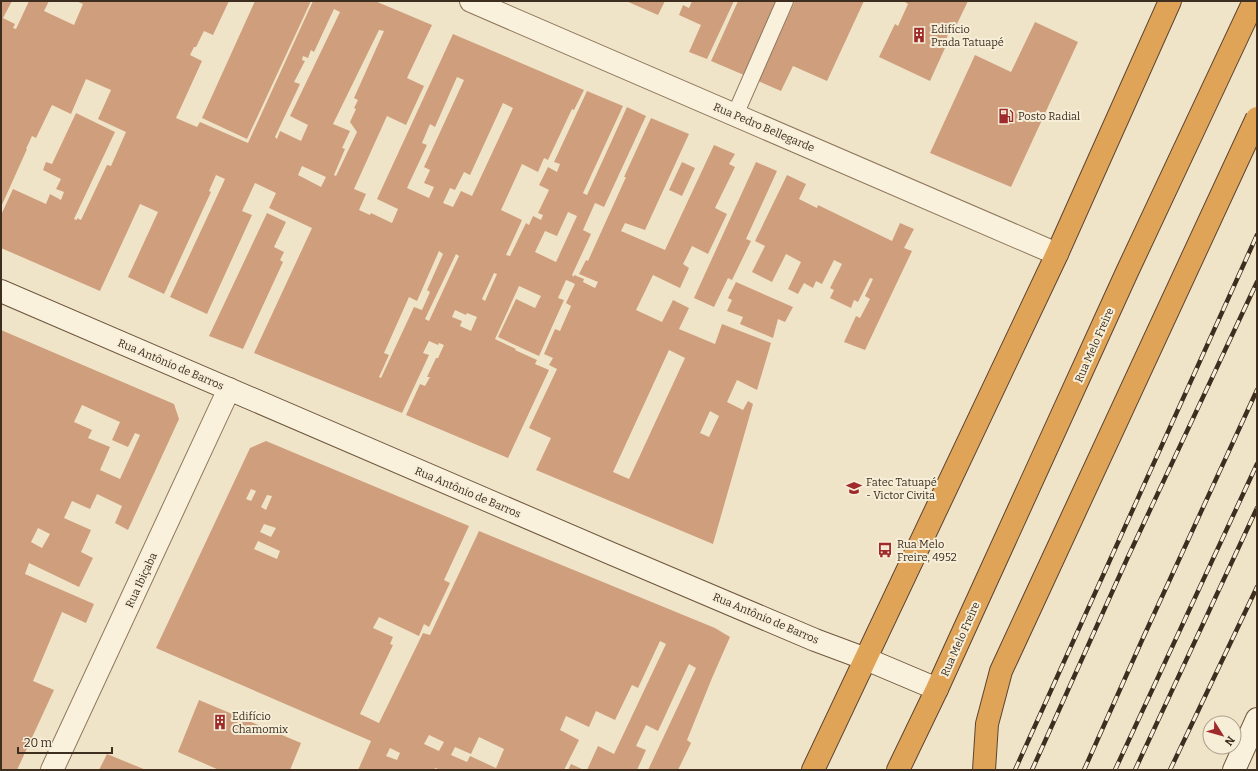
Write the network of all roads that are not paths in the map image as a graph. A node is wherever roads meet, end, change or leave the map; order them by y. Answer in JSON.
{"nodes":[{"id":1,"x":471,"y":1,"type":"edge"},
{"id":2,"x":785,"y":1,"type":"edge"},
{"id":3,"x":1170,"y":1,"type":"edge"},
{"id":4,"x":1254,"y":1,"type":"edge"},
{"id":5,"x":735,"y":115,"type":"junction"},
{"id":6,"x":1257,"y":118,"type":"edge"},
{"id":7,"x":1056,"y":254,"type":"junction"},
{"id":8,"x":1,"y":291,"type":"edge"},
{"id":9,"x":229,"y":389,"type":"junction"},
{"id":10,"x":866,"y":659,"type":"junction"},
{"id":11,"x":937,"y":689,"type":"junction"},
{"id":12,"x":1257,"y":719,"type":"edge"},
{"id":13,"x":52,"y":770,"type":"edge"},
{"id":14,"x":813,"y":770,"type":"edge"},
{"id":15,"x":898,"y":770,"type":"edge"},
{"id":16,"x":984,"y":770,"type":"edge"},
{"id":17,"x":1234,"y":770,"type":"edge"}],
"edges":[{"from":1,"to":5,"type":"main road","name":"Rua Pedro Bellegarde"},
{"from":2,"to":5,"type":"lane"},
{"from":3,"to":7,"type":"highway"},
{"from":4,"to":11,"type":"highway","name":"Rua Melo Freire"},
{"from":5,"to":7,"type":"main road","name":"Rua Pedro Bellegarde"},
{"from":6,"to":16,"type":"highway","bridge":true},
{"from":7,"to":10,"type":"highway"},
{"from":8,"to":9,"type":"main road","name":"Rua Antônio de Barros"},
{"from":9,"to":10,"type":"main road","name":"Rua Antônio de Barros"},
{"from":9,"to":13,"type":"main road","name":"Rua Ibiçaba"},
{"from":10,"to":11,"type":"main road","name":"Rua Antônio de Barros"},
{"from":10,"to":14,"type":"highway"},
{"from":11,"to":15,"type":"highway","name":"Rua Melo Freire"},
{"from":12,"to":17,"type":"main road"}]}
